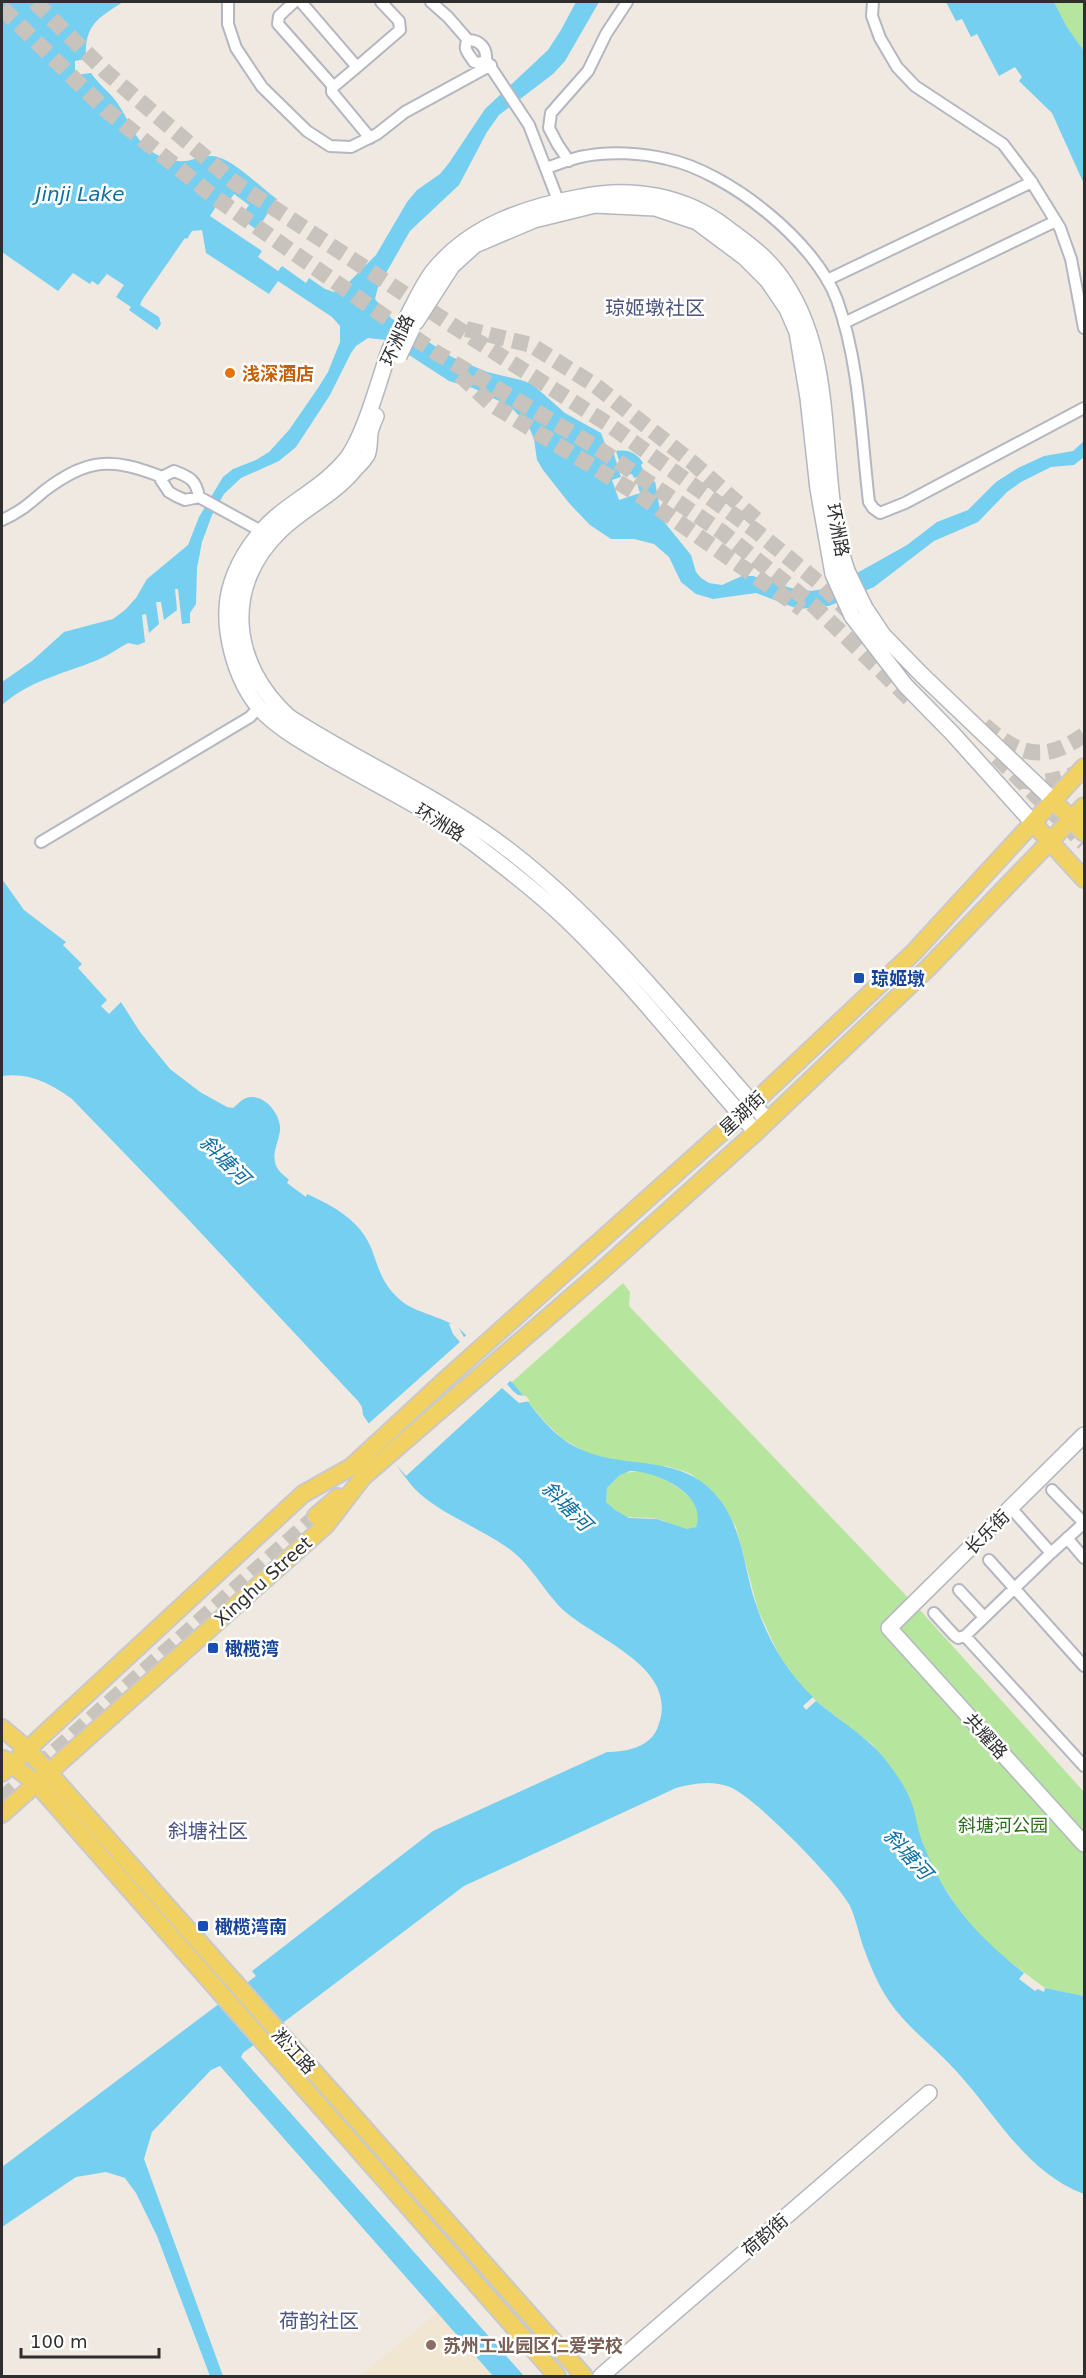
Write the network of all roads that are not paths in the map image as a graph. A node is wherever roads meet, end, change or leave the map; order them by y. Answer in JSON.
{"nodes":[{"id":1,"x":228,"y":2,"type":"edge"},
{"id":2,"x":294,"y":2,"type":"edge"},
{"id":3,"x":301,"y":2,"type":"edge"},
{"id":4,"x":381,"y":2,"type":"edge"},
{"id":5,"x":431,"y":2,"type":"edge"},
{"id":6,"x":627,"y":2,"type":"edge"},
{"id":7,"x":873,"y":2,"type":"edge"},
{"id":8,"x":468,"y":40,"type":"junction"},
{"id":9,"x":488,"y":62,"type":"junction"},
{"id":10,"x":357,"y":67,"type":"junction"},
{"id":11,"x":332,"y":88,"type":"junction"},
{"id":12,"x":370,"y":138,"type":"junction"},
{"id":13,"x":569,"y":161,"type":"junction"},
{"id":14,"x":546,"y":168,"type":"junction"},
{"id":15,"x":1032,"y":182,"type":"junction"},
{"id":16,"x":561,"y":207,"type":"junction"},
{"id":17,"x":1056,"y":221,"type":"junction"},
{"id":18,"x":827,"y":280,"type":"junction"},
{"id":19,"x":843,"y":323,"type":"junction"},
{"id":20,"x":1084,"y":328,"type":"edge"},
{"id":21,"x":1084,"y":408,"type":"edge"},
{"id":22,"x":366,"y":429,"type":"junction"},
{"id":23,"x":162,"y":477,"type":"junction"},
{"id":24,"x":201,"y":498,"type":"junction"},
{"id":25,"x":2,"y":520,"type":"edge"},
{"id":26,"x":261,"y":531,"type":"junction"},
{"id":27,"x":858,"y":612,"type":"junction"},
{"id":28,"x":260,"y":707,"type":"junction"},
{"id":29,"x":1084,"y":767,"type":"edge"},
{"id":30,"x":1054,"y":801,"type":"junction"},
{"id":31,"x":1084,"y":806,"type":"edge"},
{"id":32,"x":1072,"y":820,"type":"junction"},
{"id":33,"x":1033,"y":823,"type":"junction"},
{"id":34,"x":1084,"y":833,"type":"edge"},
{"id":35,"x":41,"y":842,"type":"dead end"},
{"id":36,"x":1051,"y":842,"type":"junction"},
{"id":37,"x":1084,"y":879,"type":"edge"},
{"id":38,"x":747,"y":1109,"type":"junction"},
{"id":39,"x":762,"y":1126,"type":"junction"},
{"id":40,"x":1084,"y":1435,"type":"edge"},
{"id":41,"x":380,"y":1439,"type":"joint"},
{"id":42,"x":391,"y":1455,"type":"joint"},
{"id":43,"x":357,"y":1472,"type":"junction"},
{"id":44,"x":1052,"y":1490,"type":"dead end"},
{"id":45,"x":1011,"y":1508,"type":"junction"},
{"id":46,"x":313,"y":1512,"type":"tunnel mouth"},
{"id":47,"x":1067,"y":1538,"type":"junction"},
{"id":48,"x":1051,"y":1553,"type":"junction"},
{"id":49,"x":1084,"y":1558,"type":"edge"},
{"id":50,"x":988,"y":1560,"type":"dead end"},
{"id":51,"x":1015,"y":1588,"type":"junction"},
{"id":52,"x":959,"y":1590,"type":"dead end"},
{"id":53,"x":934,"y":1613,"type":"dead end"},
{"id":54,"x":984,"y":1617,"type":"junction"},
{"id":55,"x":889,"y":1628,"type":"joint"},
{"id":56,"x":965,"y":1636,"type":"junction"},
{"id":57,"x":1084,"y":1666,"type":"edge"},
{"id":58,"x":2,"y":1728,"type":"edge"},
{"id":59,"x":27,"y":1749,"type":"junction"},
{"id":60,"x":4,"y":1765,"type":"edge"},
{"id":61,"x":1084,"y":1766,"type":"edge"},
{"id":62,"x":43,"y":1779,"type":"junction"},
{"id":63,"x":2,"y":1814,"type":"edge"},
{"id":64,"x":1084,"y":1844,"type":"edge"},
{"id":65,"x":228,"y":1990,"type":"junction"},
{"id":66,"x":930,"y":2093,"type":"dead end"},
{"id":67,"x":557,"y":2376,"type":"edge"},
{"id":68,"x":584,"y":2376,"type":"edge"},
{"id":69,"x":601,"y":2376,"type":"edge"}],
"edges":[{"from":1,"to":12,"type":"street"},
{"from":2,"to":11,"type":"street"},
{"from":3,"to":10,"type":"street"},
{"from":4,"to":10,"type":"street"},
{"from":5,"to":8,"type":"street"},
{"from":6,"to":13,"type":"street"},
{"from":7,"to":15,"type":"street"},
{"from":8,"to":9,"type":"street"},
{"from":8,"to":9,"type":"street"},
{"from":9,"to":12,"type":"street"},
{"from":9,"to":14,"type":"street"},
{"from":10,"to":11,"type":"street"},
{"from":11,"to":12,"type":"street"},
{"from":13,"to":14,"type":"street"},
{"from":13,"to":18,"type":"street"},
{"from":14,"to":16,"type":"street"},
{"from":15,"to":17,"type":"street"},
{"from":15,"to":18,"type":"street"},
{"from":16,"to":22,"type":"street","name":"环洲路","bridge":true},
{"from":16,"to":27,"type":"street","name":"环洲路","bridge":true},
{"from":17,"to":19,"type":"street"},
{"from":17,"to":20,"type":"street"},
{"from":18,"to":19,"type":"street"},
{"from":19,"to":21,"type":"street"},
{"from":22,"to":26,"type":"street","name":"环洲路"},
{"from":22,"to":38,"type":"street","name":"环洲路"},
{"from":23,"to":24,"type":"street"},
{"from":23,"to":24,"type":"street"},
{"from":23,"to":25,"type":"street"},
{"from":24,"to":26,"type":"street"},
{"from":26,"to":28,"type":"street","name":"环洲路"},
{"from":27,"to":30,"type":"street","name":"环洲路"},
{"from":27,"to":33,"type":"street","name":"环洲路"},
{"from":28,"to":35,"type":"street"},
{"from":28,"to":38,"type":"street","name":"环洲路"},
{"from":29,"to":30,"type":"main road","name":"星湖街"},
{"from":30,"to":32,"type":"main road"},
{"from":30,"to":33,"type":"main road","name":"星湖街"},
{"from":31,"to":32,"type":"main road","name":"星湖街"},
{"from":32,"to":34,"type":"main road"},
{"from":32,"to":36,"type":"main road","name":"星湖街"},
{"from":33,"to":36,"type":"main road"},
{"from":33,"to":38,"type":"main road","name":"星湖街"},
{"from":36,"to":37,"type":"main road"},
{"from":36,"to":39,"type":"main road","name":"星湖街"},
{"from":38,"to":39,"type":"street","name":"环洲路"},
{"from":38,"to":41,"type":"main road","name":"星湖街"},
{"from":39,"to":42,"type":"main road","name":"星湖街"},
{"from":40,"to":45,"type":"street","name":"长乐街"},
{"from":41,"to":43,"type":"main road","name":"Xinghu Street"},
{"from":42,"to":43,"type":"main road","name":"Xinghu Street"},
{"from":43,"to":46,"type":"main road","name":"Xinghu Street"},
{"from":43,"to":59,"type":"main road","name":"Xinghu Street"},
{"from":43,"to":62,"type":"main road","name":"Xinghu Street"},
{"from":44,"to":47,"type":"street"},
{"from":45,"to":48,"type":"street"},
{"from":45,"to":55,"type":"street","name":"长乐街"},
{"from":47,"to":48,"type":"street"},
{"from":47,"to":49,"type":"street"},
{"from":48,"to":51,"type":"street"},
{"from":50,"to":51,"type":"street"},
{"from":51,"to":54,"type":"street"},
{"from":51,"to":57,"type":"street"},
{"from":52,"to":54,"type":"street"},
{"from":53,"to":56,"type":"street"},
{"from":54,"to":56,"type":"street"},
{"from":55,"to":64,"type":"street","name":"共耀路"},
{"from":56,"to":61,"type":"street"},
{"from":58,"to":59,"type":"main road","name":"淞江路"},
{"from":59,"to":60,"type":"main road"},
{"from":59,"to":62,"type":"main road","name":"淞江路"},
{"from":60,"to":62,"type":"main road","name":"淞江路"},
{"from":62,"to":63,"type":"main road"},
{"from":62,"to":65,"type":"main road","name":"淞江路"},
{"from":65,"to":67,"type":"main road","name":"淞江路"},
{"from":65,"to":68,"type":"main road","name":"淞江路"},
{"from":66,"to":69,"type":"street","name":"荷韵街"}]}
